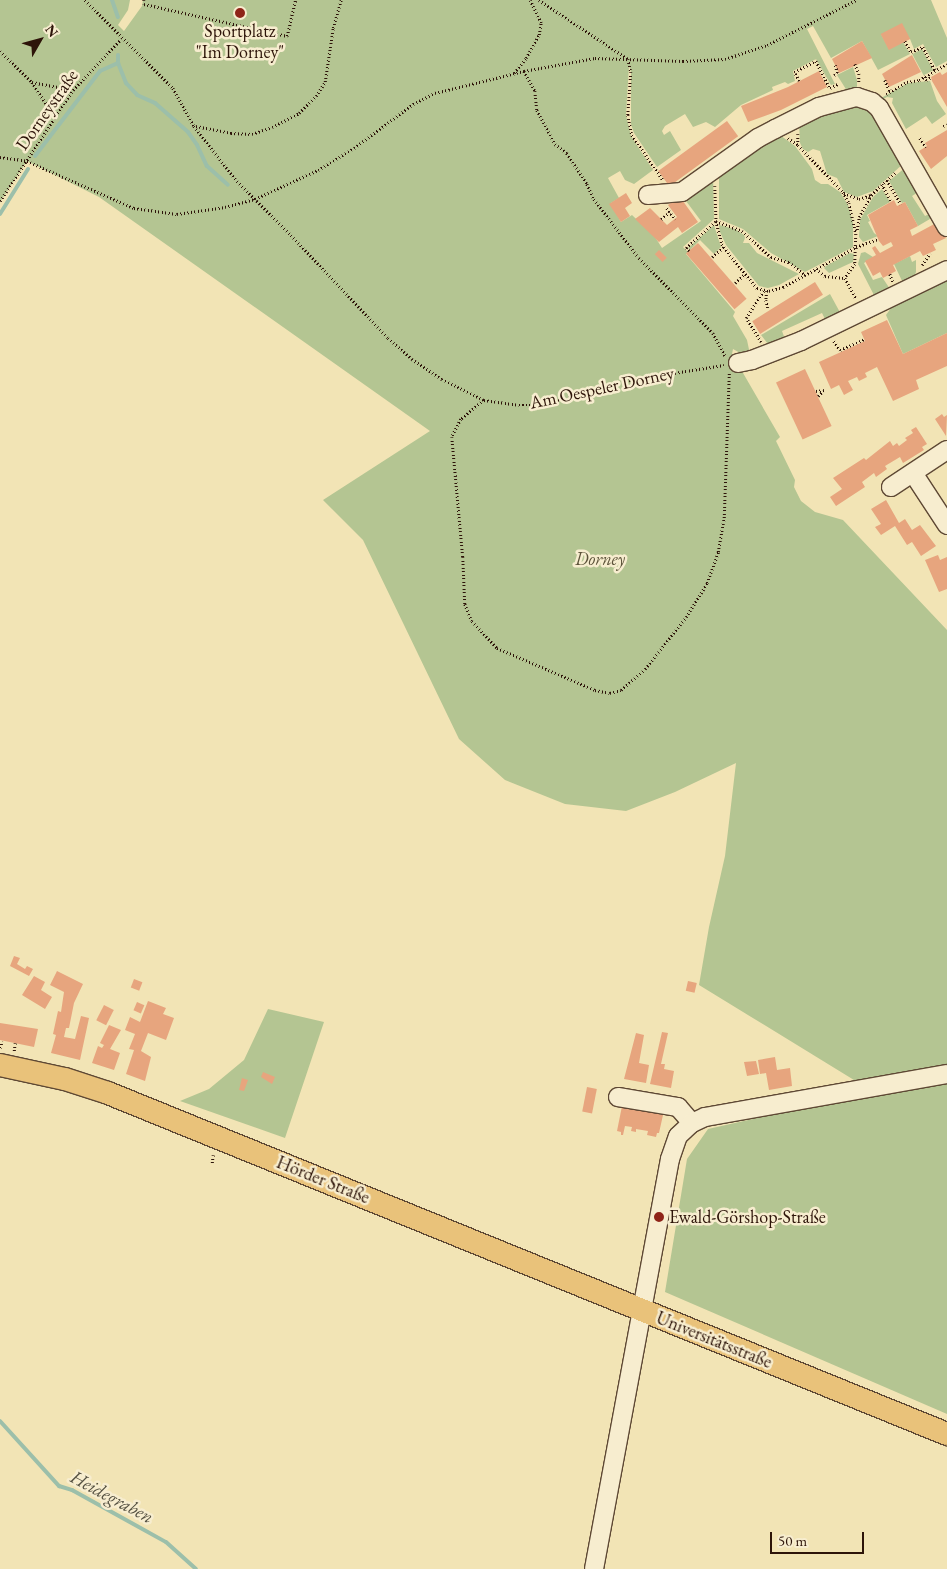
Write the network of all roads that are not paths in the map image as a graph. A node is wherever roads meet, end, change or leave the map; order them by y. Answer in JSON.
{"nodes":[{"id":1,"x":648,"y":195,"type":"dead end"},
{"id":2,"x":947,"y":228,"type":"edge"},
{"id":3,"x":947,"y":270,"type":"edge"},
{"id":4,"x":734,"y":364,"type":"road end"},
{"id":5,"x":947,"y":450,"type":"edge"},
{"id":6,"x":913,"y":473,"type":"junction"},
{"id":7,"x":891,"y":487,"type":"dead end"},
{"id":8,"x":947,"y":525,"type":"edge"},
{"id":9,"x":0,"y":1064,"type":"edge"},
{"id":10,"x":947,"y":1074,"type":"edge"},
{"id":11,"x":618,"y":1097,"type":"dead end"},
{"id":12,"x":692,"y":1124,"type":"junction"},
{"id":13,"x":641,"y":1310,"type":"junction"},
{"id":14,"x":947,"y":1434,"type":"edge"},
{"id":15,"x":594,"y":1569,"type":"edge"}],
"edges":[{"from":1,"to":2,"type":"street"},
{"from":3,"to":4,"type":"street"},
{"from":5,"to":6,"type":"street"},
{"from":6,"to":7,"type":"street"},
{"from":6,"to":8,"type":"street"},
{"from":9,"to":13,"type":"main road","name":"Hörder Straße"},
{"from":10,"to":12,"type":"street"},
{"from":11,"to":12,"type":"street"},
{"from":12,"to":13,"type":"street"},
{"from":13,"to":14,"type":"main road","name":"Universitätsstraße"},
{"from":13,"to":15,"type":"street","name":"Universitätsstraße"}]}
